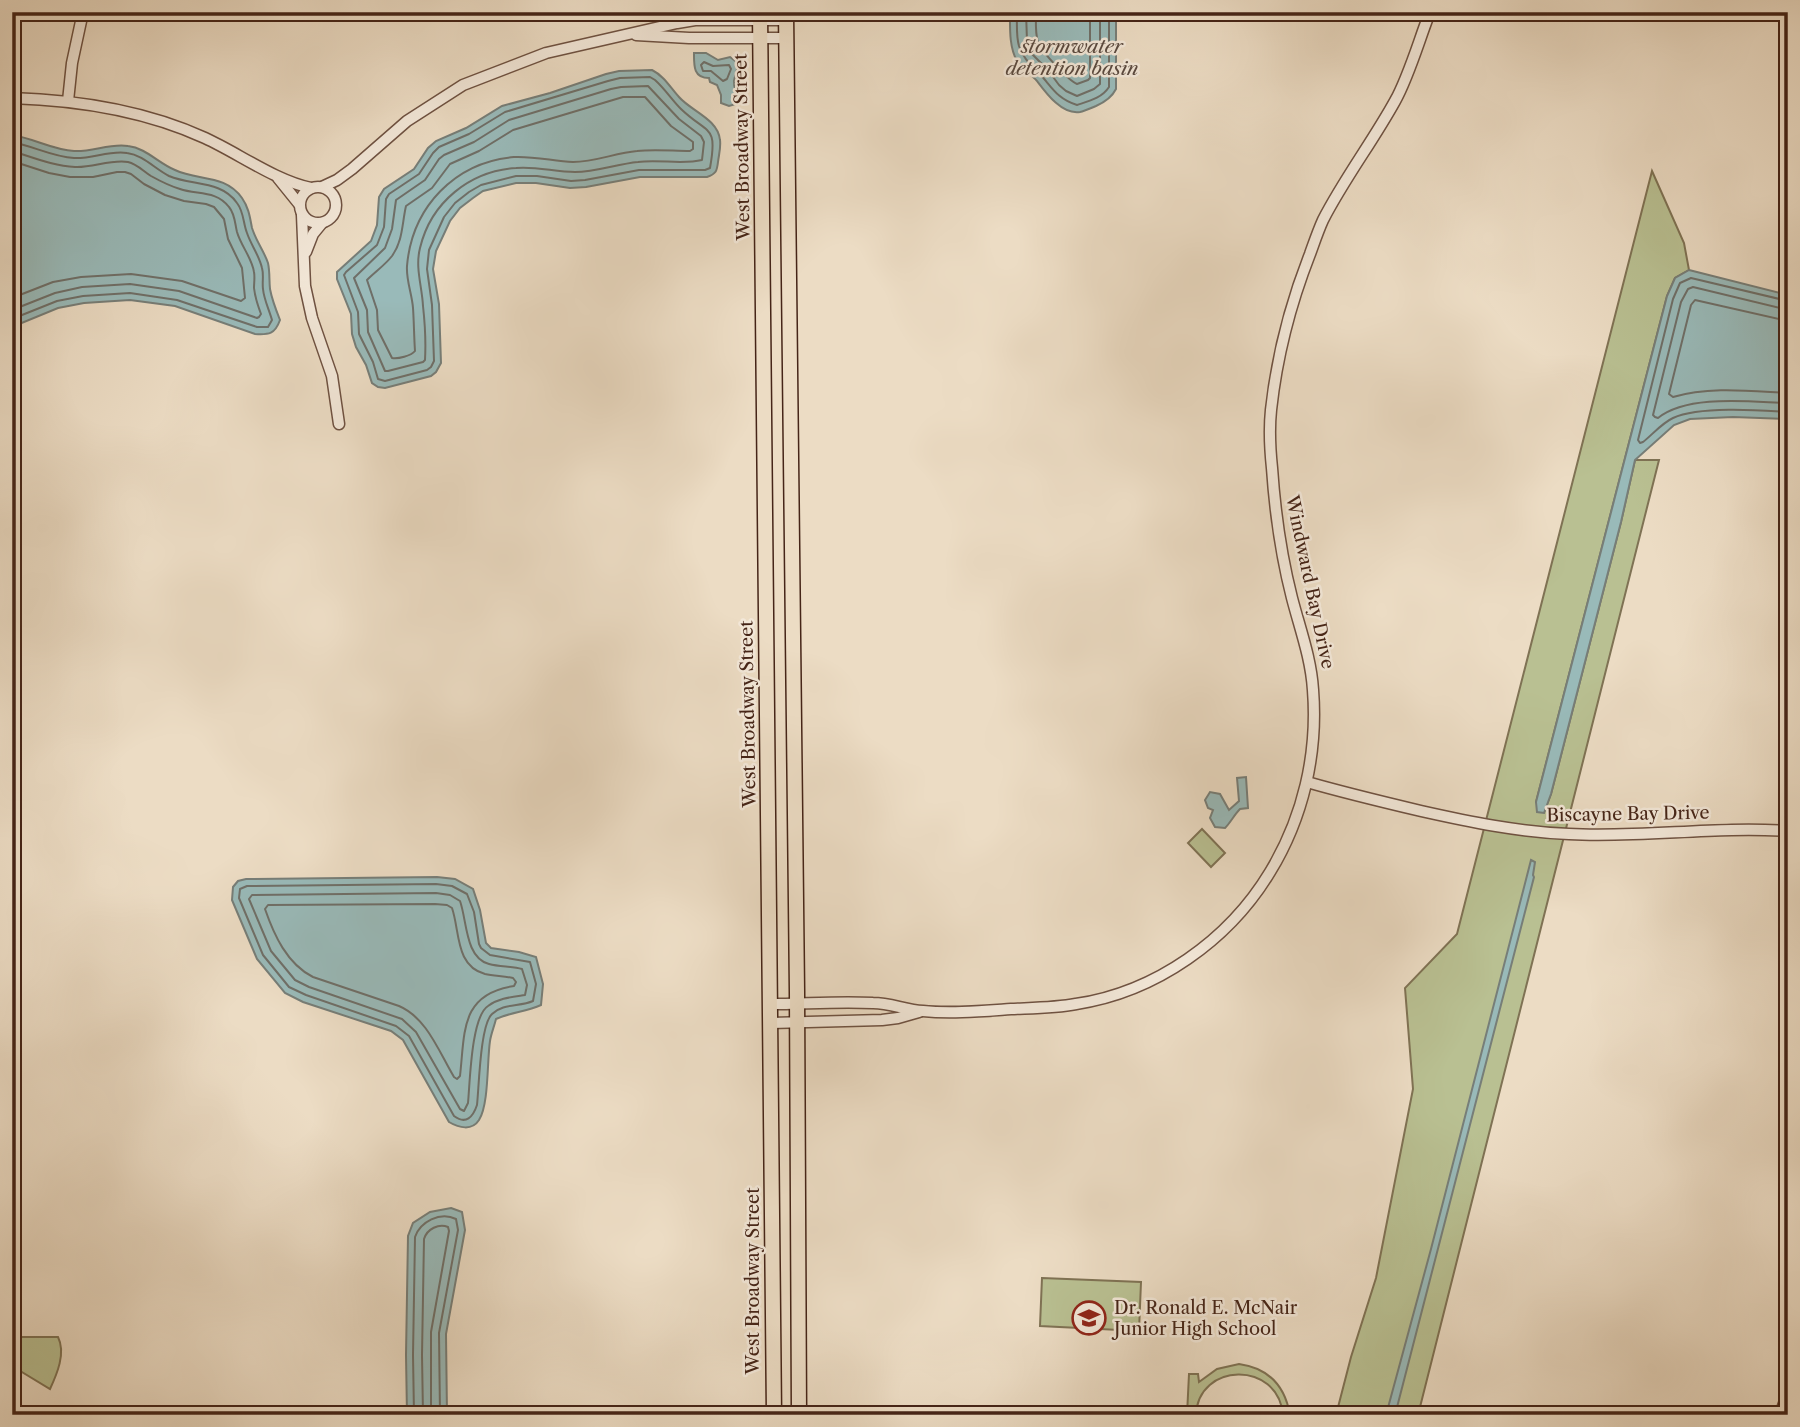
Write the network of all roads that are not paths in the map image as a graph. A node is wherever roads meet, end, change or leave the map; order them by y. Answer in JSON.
{"nodes":[{"id":1,"x":83,"y":12,"type":"edge"},
{"id":2,"x":1430,"y":12,"type":"edge"},
{"id":3,"x":760,"y":16,"type":"edge"},
{"id":4,"x":786,"y":16,"type":"edge"},
{"id":5,"x":630,"y":34,"type":"junction"},
{"id":6,"x":760,"y":38,"type":"junction"},
{"id":7,"x":786,"y":38,"type":"junction"},
{"id":8,"x":12,"y":98,"type":"edge"},
{"id":9,"x":68,"y":101,"type":"junction"},
{"id":10,"x":352,"y":169,"type":"junction"},
{"id":11,"x":274,"y":173,"type":"junction"},
{"id":12,"x":316,"y":188,"type":"junction"},
{"id":13,"x":336,"y":200,"type":"junction"},
{"id":14,"x":301,"y":209,"type":"junction"},
{"id":15,"x":322,"y":223,"type":"junction"},
{"id":16,"x":304,"y":258,"type":"junction"},
{"id":17,"x":339,"y":424,"type":"dead end"},
{"id":18,"x":1307,"y":782,"type":"junction"},
{"id":19,"x":1788,"y":831,"type":"edge"},
{"id":20,"x":770,"y":1004,"type":"junction"},
{"id":21,"x":797,"y":1004,"type":"junction"},
{"id":22,"x":921,"y":1011,"type":"junction"},
{"id":23,"x":798,"y":1022,"type":"junction"},
{"id":24,"x":771,"y":1023,"type":"junction"},
{"id":25,"x":1788,"y":1392,"type":"edge"},
{"id":26,"x":774,"y":1415,"type":"edge"},
{"id":27,"x":799,"y":1415,"type":"edge"},
{"id":28,"x":1780,"y":1415,"type":"edge"}],
"edges":[{"from":1,"to":9,"type":"street"},
{"from":2,"to":18,"type":"street","name":"Windward Bay Drive"},
{"from":3,"to":4,"type":"street"},
{"from":3,"to":5,"type":"street"},
{"from":3,"to":6,"type":"main road","name":"West Broadway Street"},
{"from":4,"to":7,"type":"main road"},
{"from":5,"to":6,"type":"street"},
{"from":5,"to":10,"type":"street"},
{"from":6,"to":7,"type":"street"},
{"from":6,"to":20,"type":"main road","name":"West Broadway Street"},
{"from":7,"to":21,"type":"main road"},
{"from":8,"to":9,"type":"street"},
{"from":9,"to":11,"type":"street"},
{"from":10,"to":12,"type":"street"},
{"from":10,"to":13,"type":"street"},
{"from":11,"to":12,"type":"street"},
{"from":11,"to":14,"type":"street"},
{"from":12,"to":13,"type":"street"},
{"from":12,"to":14,"type":"street"},
{"from":13,"to":15,"type":"street"},
{"from":14,"to":15,"type":"street"},
{"from":14,"to":16,"type":"street"},
{"from":15,"to":16,"type":"street"},
{"from":16,"to":17,"type":"street"},
{"from":18,"to":19,"type":"street","name":"Biscayne Bay Drive"},
{"from":18,"to":22,"type":"street","name":"Windward Bay Drive"},
{"from":20,"to":21,"type":"street","name":"Windward Bay Drive"},
{"from":20,"to":24,"type":"main road","name":"West Broadway Street"},
{"from":21,"to":22,"type":"street","name":"Windward Bay Drive"},
{"from":21,"to":23,"type":"main road"},
{"from":22,"to":23,"type":"street","name":"Windward Bay Drive"},
{"from":23,"to":24,"type":"street","name":"Windward Bay Drive"},
{"from":23,"to":27,"type":"main road"},
{"from":24,"to":26,"type":"main road","name":"West Broadway Street"},
{"from":25,"to":28,"type":"street"}]}
